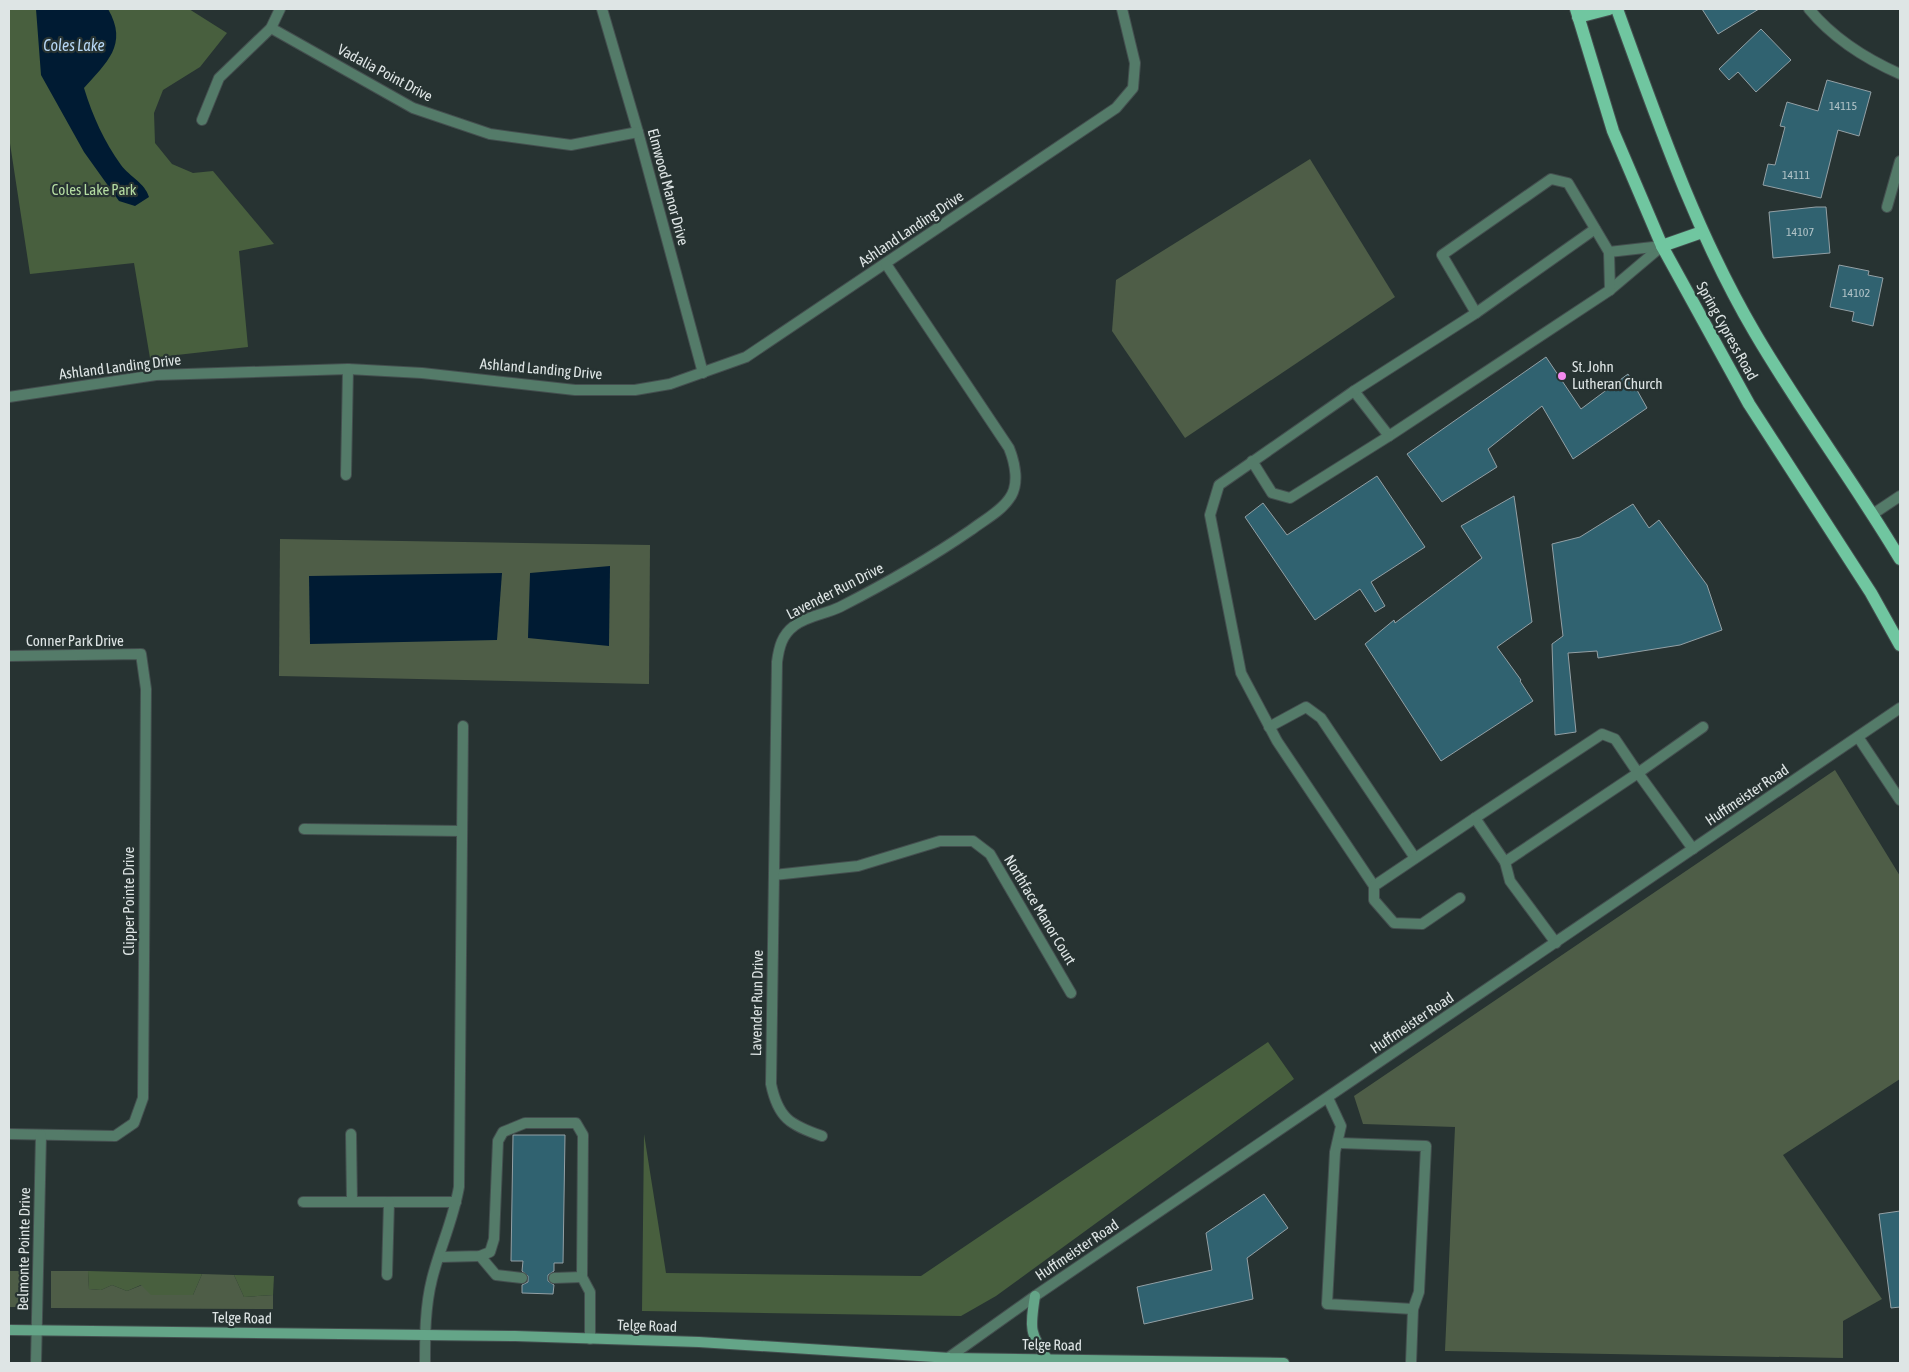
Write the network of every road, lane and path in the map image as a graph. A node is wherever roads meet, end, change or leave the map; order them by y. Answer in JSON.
{"nodes":[{"id":1,"x":280,"y":9,"type":"edge"},
{"id":2,"x":602,"y":9,"type":"edge"},
{"id":3,"x":1122,"y":9,"type":"edge"},
{"id":4,"x":1609,"y":9,"type":"edge"},
{"id":5,"x":1617,"y":9,"type":"edge"},
{"id":6,"x":1809,"y":9,"type":"edge"},
{"id":7,"x":1577,"y":13,"type":"edge"},
{"id":8,"x":271,"y":28,"type":"junction"},
{"id":9,"x":1900,"y":74,"type":"edge"},
{"id":10,"x":202,"y":120,"type":"dead end"},
{"id":11,"x":638,"y":132,"type":"junction"},
{"id":12,"x":1900,"y":161,"type":"edge"},
{"id":13,"x":1887,"y":207,"type":"dead end"},
{"id":14,"x":1595,"y":229,"type":"junction"},
{"id":15,"x":1702,"y":232,"type":"junction"},
{"id":16,"x":1662,"y":246,"type":"junction"},
{"id":17,"x":1609,"y":252,"type":"junction"},
{"id":18,"x":886,"y":264,"type":"junction"},
{"id":19,"x":1610,"y":290,"type":"junction"},
{"id":20,"x":1476,"y":313,"type":"junction"},
{"id":21,"x":348,"y":369,"type":"junction"},
{"id":22,"x":703,"y":373,"type":"junction"},
{"id":23,"x":1354,"y":391,"type":"junction"},
{"id":24,"x":9,"y":397,"type":"edge"},
{"id":25,"x":1389,"y":436,"type":"junction"},
{"id":26,"x":1252,"y":461,"type":"junction"},
{"id":27,"x":346,"y":475,"type":"dead end"},
{"id":28,"x":1900,"y":496,"type":"edge"},
{"id":29,"x":1873,"y":514,"type":"junction"},
{"id":30,"x":1900,"y":559,"type":"edge"},
{"id":31,"x":1900,"y":645,"type":"edge"},
{"id":32,"x":141,"y":654,"type":"joint"},
{"id":33,"x":9,"y":656,"type":"edge"},
{"id":34,"x":1900,"y":708,"type":"edge"},
{"id":35,"x":463,"y":726,"type":"dead end"},
{"id":36,"x":1269,"y":727,"type":"junction"},
{"id":37,"x":1703,"y":727,"type":"dead end"},
{"id":38,"x":1858,"y":737,"type":"junction"},
{"id":39,"x":1638,"y":773,"type":"junction"},
{"id":40,"x":1900,"y":800,"type":"edge"},
{"id":41,"x":1475,"y":818,"type":"junction"},
{"id":42,"x":304,"y":829,"type":"dead end"},
{"id":43,"x":462,"y":831,"type":"junction"},
{"id":44,"x":1693,"y":849,"type":"junction"},
{"id":45,"x":1415,"y":858,"type":"junction"},
{"id":46,"x":1505,"y":862,"type":"junction"},
{"id":47,"x":774,"y":875,"type":"junction"},
{"id":48,"x":1374,"y":886,"type":"junction"},
{"id":49,"x":1460,"y":898,"type":"dead end"},
{"id":50,"x":1556,"y":943,"type":"junction"},
{"id":51,"x":1072,"y":992,"type":"dead end"},
{"id":52,"x":1328,"y":1098,"type":"junction"},
{"id":53,"x":9,"y":1134,"type":"edge"},
{"id":54,"x":352,"y":1134,"type":"dead end"},
{"id":55,"x":41,"y":1135,"type":"junction"},
{"id":56,"x":822,"y":1136,"type":"dead end"},
{"id":57,"x":1339,"y":1143,"type":"junction"},
{"id":58,"x":303,"y":1202,"type":"dead end"},
{"id":59,"x":352,"y":1202,"type":"junction"},
{"id":60,"x":389,"y":1202,"type":"junction"},
{"id":61,"x":456,"y":1202,"type":"junction"},
{"id":62,"x":480,"y":1256,"type":"junction"},
{"id":63,"x":440,"y":1257,"type":"junction"},
{"id":64,"x":387,"y":1275,"type":"dead end"},
{"id":65,"x":582,"y":1277,"type":"junction"},
{"id":66,"x":522,"y":1278,"type":"dead end"},
{"id":67,"x":554,"y":1278,"type":"dead end"},
{"id":68,"x":1035,"y":1296,"type":"junction"},
{"id":69,"x":1413,"y":1309,"type":"junction"},
{"id":70,"x":9,"y":1330,"type":"edge"},
{"id":71,"x":38,"y":1330,"type":"junction"},
{"id":72,"x":425,"y":1336,"type":"junction"},
{"id":73,"x":590,"y":1339,"type":"junction"},
{"id":74,"x":945,"y":1360,"type":"edge"},
{"id":75,"x":1048,"y":1360,"type":"junction"},
{"id":76,"x":36,"y":1363,"type":"edge"},
{"id":77,"x":425,"y":1363,"type":"edge"},
{"id":78,"x":1194,"y":1363,"type":"edge"},
{"id":79,"x":1284,"y":1363,"type":"edge"},
{"id":80,"x":1410,"y":1363,"type":"edge"}],
"edges":[{"from":1,"to":8,"type":"street"},
{"from":2,"to":11,"type":"street","name":"Elmwood Manor Drive"},
{"from":3,"to":18,"type":"street","name":"Ashland Landing Drive"},
{"from":4,"to":7,"type":"main road"},
{"from":5,"to":15,"type":"main road","name":"Spring Cypress Road"},
{"from":6,"to":9,"type":"street"},
{"from":7,"to":16,"type":"main road","name":"Spring Cypress Road"},
{"from":8,"to":10,"type":"street"},
{"from":8,"to":11,"type":"street","name":"Vadalia Point Drive"},
{"from":11,"to":22,"type":"street","name":"Elmwood Manor Drive"},
{"from":12,"to":13,"type":"street"},
{"from":14,"to":17,"type":"street"},
{"from":14,"to":20,"type":"street"},
{"from":14,"to":20,"type":"street"},
{"from":15,"to":16,"type":"main road"},
{"from":15,"to":29,"type":"main road","name":"Spring Cypress Road"},
{"from":16,"to":17,"type":"street"},
{"from":16,"to":19,"type":"street"},
{"from":16,"to":31,"type":"main road","name":"Spring Cypress Road"},
{"from":17,"to":19,"type":"street"},
{"from":18,"to":22,"type":"street","name":"Ashland Landing Drive"},
{"from":18,"to":47,"type":"street","name":"Lavender Run Drive"},
{"from":19,"to":25,"type":"street"},
{"from":20,"to":23,"type":"street"},
{"from":21,"to":22,"type":"street","name":"Ashland Landing Drive"},
{"from":21,"to":24,"type":"street","name":"Ashland Landing Drive"},
{"from":21,"to":27,"type":"street"},
{"from":23,"to":25,"type":"street"},
{"from":23,"to":26,"type":"street"},
{"from":25,"to":26,"type":"street"},
{"from":26,"to":36,"type":"street"},
{"from":28,"to":29,"type":"street"},
{"from":29,"to":30,"type":"main road","name":"Spring Cypress Road"},
{"from":32,"to":33,"type":"street","name":"Conner Park Drive"},
{"from":32,"to":55,"type":"street","name":"Clipper Pointe Drive"},
{"from":34,"to":38,"type":"street","name":"Huffmeister Road"},
{"from":35,"to":43,"type":"street"},
{"from":36,"to":45,"type":"street"},
{"from":36,"to":48,"type":"street"},
{"from":37,"to":39,"type":"street"},
{"from":38,"to":40,"type":"street"},
{"from":38,"to":44,"type":"street","name":"Huffmeister Road"},
{"from":39,"to":41,"type":"street"},
{"from":39,"to":44,"type":"street"},
{"from":39,"to":46,"type":"street"},
{"from":41,"to":45,"type":"street"},
{"from":41,"to":46,"type":"street"},
{"from":42,"to":43,"type":"street"},
{"from":43,"to":61,"type":"street"},
{"from":44,"to":50,"type":"street","name":"Huffmeister Road"},
{"from":45,"to":48,"type":"street"},
{"from":46,"to":50,"type":"street"},
{"from":47,"to":51,"type":"street","name":"Northface Manor Court"},
{"from":47,"to":56,"type":"street","name":"Lavender Run Drive"},
{"from":48,"to":49,"type":"street"},
{"from":50,"to":52,"type":"street","name":"Huffmeister Road"},
{"from":52,"to":57,"type":"street"},
{"from":52,"to":68,"type":"street","name":"Huffmeister Road"},
{"from":53,"to":55,"type":"street"},
{"from":54,"to":59,"type":"street"},
{"from":55,"to":71,"type":"street","name":"Belmonte Pointe Drive"},
{"from":57,"to":69,"type":"street"},
{"from":57,"to":69,"type":"street"},
{"from":58,"to":59,"type":"street"},
{"from":59,"to":60,"type":"street"},
{"from":60,"to":61,"type":"street"},
{"from":60,"to":64,"type":"street"},
{"from":61,"to":63,"type":"street"},
{"from":62,"to":63,"type":"street"},
{"from":62,"to":65,"type":"street"},
{"from":62,"to":66,"type":"street"},
{"from":63,"to":72,"type":"street"},
{"from":65,"to":67,"type":"street"},
{"from":65,"to":73,"type":"street"},
{"from":68,"to":74,"type":"street","name":"Huffmeister Road"},
{"from":68,"to":75,"type":"main road"},
{"from":69,"to":80,"type":"street"},
{"from":70,"to":71,"type":"main road","name":"Telge Road"},
{"from":71,"to":72,"type":"main road","name":"Telge Road"},
{"from":71,"to":76,"type":"street","name":"Belmonte Pointe Drive"},
{"from":72,"to":73,"type":"main road","name":"Telge Road"},
{"from":72,"to":77,"type":"street"},
{"from":73,"to":74,"type":"main road","name":"Telge Road"},
{"from":74,"to":75,"type":"main road","name":"Telge Road"},
{"from":75,"to":78,"type":"main road","name":"Telge Road"},
{"from":78,"to":79,"type":"main road","name":"Telge Road"}]}
